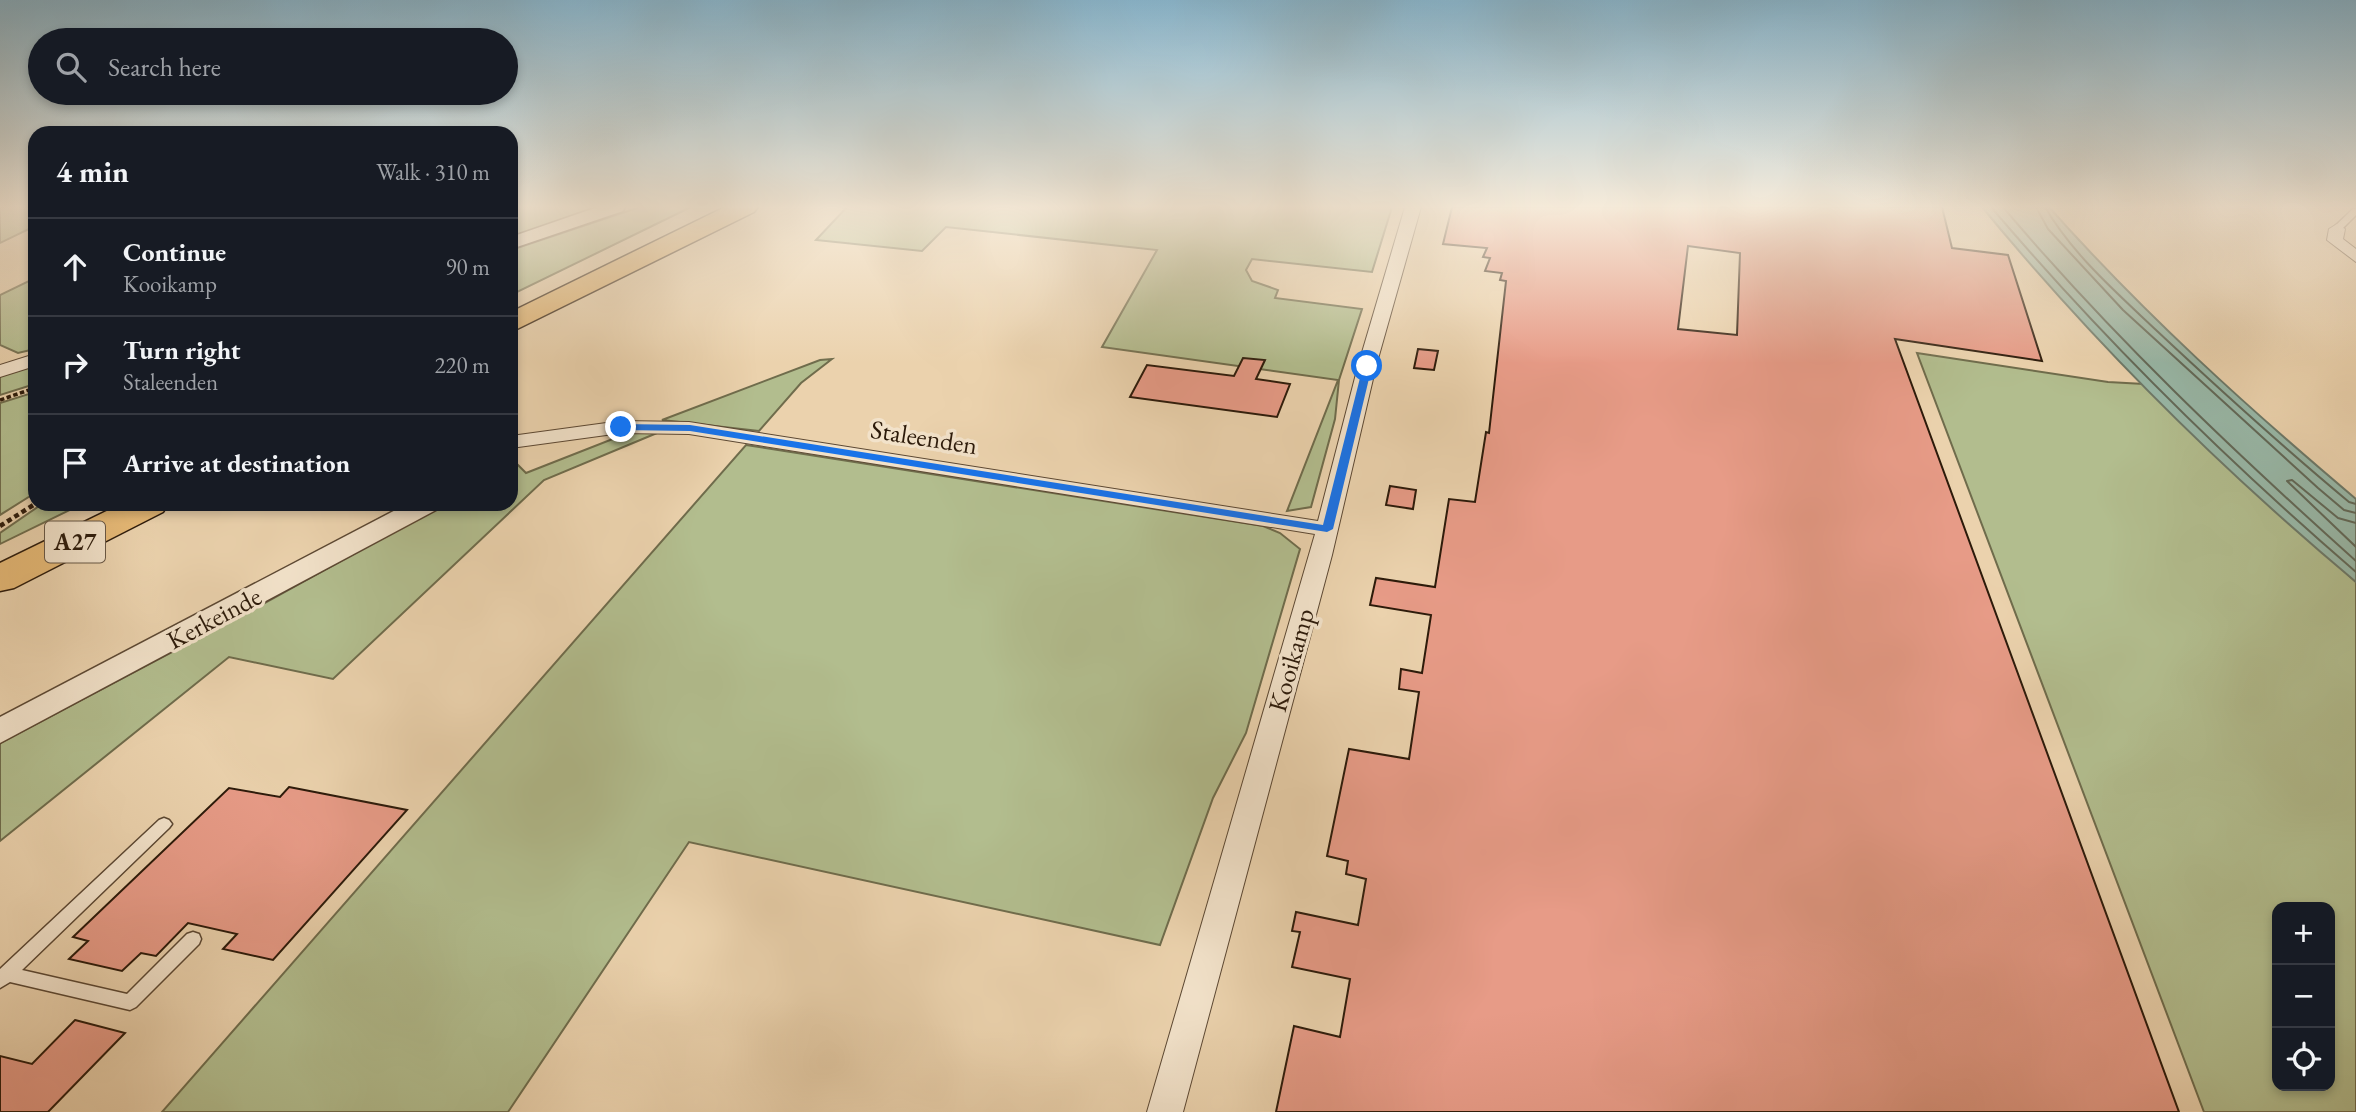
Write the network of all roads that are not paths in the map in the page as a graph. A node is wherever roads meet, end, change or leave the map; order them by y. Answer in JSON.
{"nodes":[{"id":1,"x":609,"y":259,"type":"edge"},
{"id":2,"x":640,"y":259,"type":"edge"},
{"id":3,"x":1398,"y":259,"type":"edge"},
{"id":4,"x":518,"y":304,"type":"edge"},
{"id":5,"x":518,"y":320,"type":"edge"},
{"id":6,"x":28,"y":362,"type":"edge"},
{"id":7,"x":0,"y":370,"type":"edge"},
{"id":8,"x":518,"y":441,"type":"edge"},
{"id":9,"x":97,"y":511,"type":"edge"},
{"id":10,"x":136,"y":511,"type":"edge"},
{"id":11,"x":414,"y":511,"type":"edge"},
{"id":12,"x":1327,"y":529,"type":"junction"},
{"id":13,"x":0,"y":559,"type":"edge"},
{"id":14,"x":0,"y":579,"type":"edge"},
{"id":15,"x":0,"y":731,"type":"edge"},
{"id":16,"x":164,"y":824,"type":"dead end"},
{"id":17,"x":193,"y":939,"type":"dead end"},
{"id":18,"x":3,"y":977,"type":"edge"},
{"id":19,"x":1165,"y":1112,"type":"edge"}],
"edges":[{"from":1,"to":4,"type":"highway"},
{"from":2,"to":5,"type":"highway"},
{"from":3,"to":12,"type":"street","name":"Kooikamp"},
{"from":6,"to":7,"type":"street"},
{"from":8,"to":12,"type":"street","name":"Staleenden"},
{"from":9,"to":13,"type":"highway","number":"A27"},
{"from":10,"to":14,"type":"highway","number":"A27"},
{"from":11,"to":15,"type":"street","name":"Kerkeinde"},
{"from":12,"to":19,"type":"street","name":"Kooikamp"},
{"from":16,"to":18,"type":"lane"},
{"from":17,"to":18,"type":"lane"}]}
